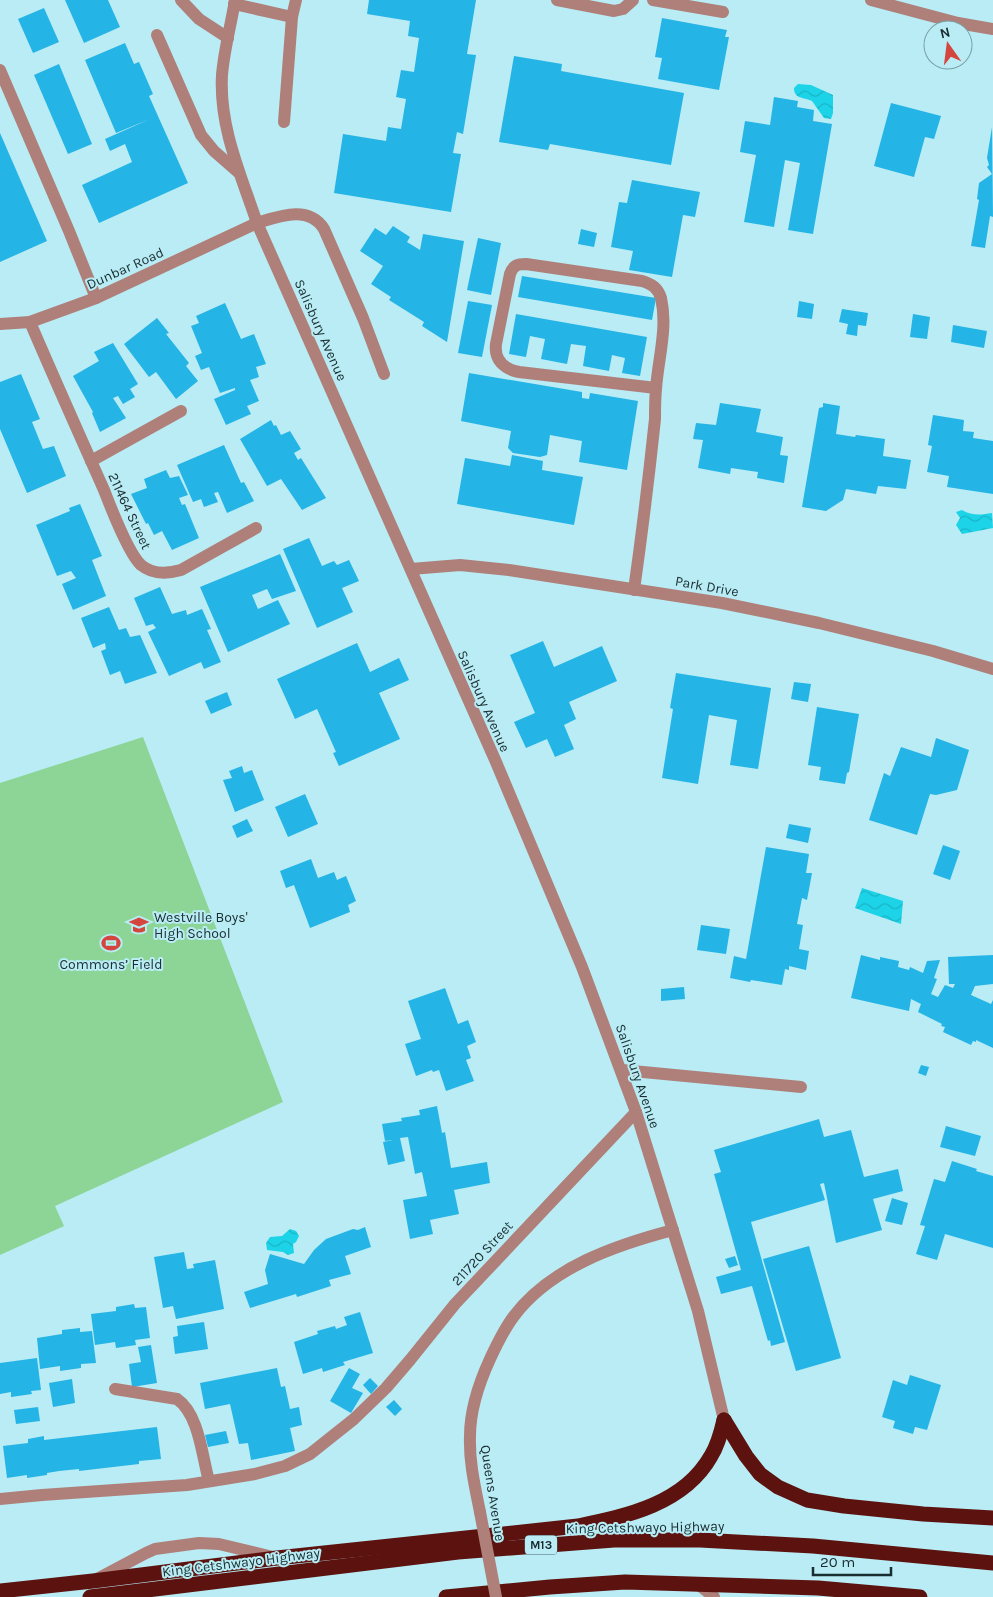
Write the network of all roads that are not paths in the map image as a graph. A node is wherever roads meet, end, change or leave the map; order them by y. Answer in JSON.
{"nodes":[{"id":1,"x":181,"y":0,"type":"edge"},
{"id":2,"x":296,"y":0,"type":"edge"},
{"id":3,"x":558,"y":0,"type":"edge"},
{"id":4,"x":633,"y":0,"type":"edge"},
{"id":5,"x":653,"y":0,"type":"edge"},
{"id":6,"x":871,"y":0,"type":"edge"},
{"id":7,"x":235,"y":2,"type":"edge"},
{"id":8,"x":723,"y":12,"type":"dead end"},
{"id":9,"x":292,"y":17,"type":"junction"},
{"id":10,"x":993,"y":29,"type":"edge"},
{"id":11,"x":157,"y":35,"type":"dead end"},
{"id":12,"x":228,"y":38,"type":"junction"},
{"id":13,"x":0,"y":70,"type":"edge"},
{"id":14,"x":284,"y":122,"type":"dead end"},
{"id":15,"x":240,"y":174,"type":"junction"},
{"id":16,"x":258,"y":223,"type":"junction"},
{"id":17,"x":96,"y":298,"type":"junction"},
{"id":18,"x":30,"y":322,"type":"junction"},
{"id":19,"x":0,"y":324,"type":"edge"},
{"id":20,"x":384,"y":374,"type":"dead end"},
{"id":21,"x":656,"y":388,"type":"junction"},
{"id":22,"x":181,"y":411,"type":"dead end"},
{"id":23,"x":91,"y":461,"type":"junction"},
{"id":24,"x":256,"y":528,"type":"dead end"},
{"id":25,"x":410,"y":569,"type":"junction"},
{"id":26,"x":634,"y":590,"type":"junction"},
{"id":27,"x":993,"y":669,"type":"edge"},
{"id":28,"x":622,"y":1070,"type":"junction"},
{"id":29,"x":801,"y":1087,"type":"dead end"},
{"id":30,"x":636,"y":1112,"type":"junction"},
{"id":31,"x":673,"y":1230,"type":"junction"},
{"id":32,"x":115,"y":1389,"type":"dead end"},
{"id":33,"x":724,"y":1420,"type":"junction"},
{"id":34,"x":208,"y":1481,"type":"junction"},
{"id":35,"x":0,"y":1499,"type":"edge"},
{"id":36,"x":993,"y":1518,"type":"edge"},
{"id":37,"x":277,"y":1558,"type":"junction"},
{"id":38,"x":993,"y":1563,"type":"edge"},
{"id":39,"x":93,"y":1581,"type":"junction"},
{"id":40,"x":698,"y":1584,"type":"junction"},
{"id":41,"x":0,"y":1591,"type":"edge"},
{"id":42,"x":844,"y":1594,"type":"edge"},
{"id":43,"x":90,"y":1597,"type":"edge"},
{"id":44,"x":446,"y":1597,"type":"edge"},
{"id":45,"x":496,"y":1597,"type":"edge"},
{"id":46,"x":714,"y":1597,"type":"edge"},
{"id":47,"x":920,"y":1597,"type":"edge"}],
"edges":[{"from":1,"to":12,"type":"street"},
{"from":2,"to":9,"type":"street"},
{"from":3,"to":4,"type":"street"},
{"from":5,"to":8,"type":"street"},
{"from":6,"to":10,"type":"street"},
{"from":7,"to":9,"type":"street"},
{"from":7,"to":12,"type":"street","name":"Salisbury Avenue"},
{"from":9,"to":14,"type":"street"},
{"from":11,"to":15,"type":"street"},
{"from":12,"to":15,"type":"street","name":"Salisbury Avenue"},
{"from":13,"to":17,"type":"street"},
{"from":15,"to":16,"type":"street","name":"Salisbury Avenue"},
{"from":16,"to":17,"type":"street","name":"Dunbar Road"},
{"from":16,"to":20,"type":"street","name":"Dunbar Road"},
{"from":16,"to":25,"type":"street","name":"Salisbury Avenue"},
{"from":17,"to":18,"type":"street","name":"Dunbar Road"},
{"from":18,"to":19,"type":"street","name":"Dunbar Road"},
{"from":18,"to":23,"type":"street","name":"211464 Street"},
{"from":21,"to":21,"type":"street"},
{"from":21,"to":26,"type":"street"},
{"from":22,"to":23,"type":"street","name":"211464 Street"},
{"from":23,"to":24,"type":"street","name":"211464 Street"},
{"from":25,"to":26,"type":"street","name":"Park Drive"},
{"from":25,"to":28,"type":"street","name":"Salisbury Avenue"},
{"from":26,"to":27,"type":"street","name":"Park Drive"},
{"from":28,"to":29,"type":"street"},
{"from":28,"to":30,"type":"street","name":"Salisbury Avenue"},
{"from":30,"to":31,"type":"street","name":"Salisbury Avenue"},
{"from":30,"to":34,"type":"street","name":"211720 Street"},
{"from":31,"to":33,"type":"street","name":"Salisbury Avenue"},
{"from":31,"to":45,"type":"street","name":"Queens Avenue","bridge":true},
{"from":32,"to":34,"type":"street"},
{"from":33,"to":36,"type":"highway"},
{"from":33,"to":37,"type":"highway"},
{"from":34,"to":35,"type":"street","name":"211720 Street"},
{"from":37,"to":39,"type":"highway"},
{"from":37,"to":39,"type":"street"},
{"from":38,"to":43,"type":"highway","name":"King Cetshwayo Highway","number":"M13"},
{"from":39,"to":41,"type":"highway"},
{"from":40,"to":42,"type":"highway"},
{"from":40,"to":44,"type":"highway"},
{"from":40,"to":46,"type":"street"},
{"from":42,"to":47,"type":"highway"}]}
